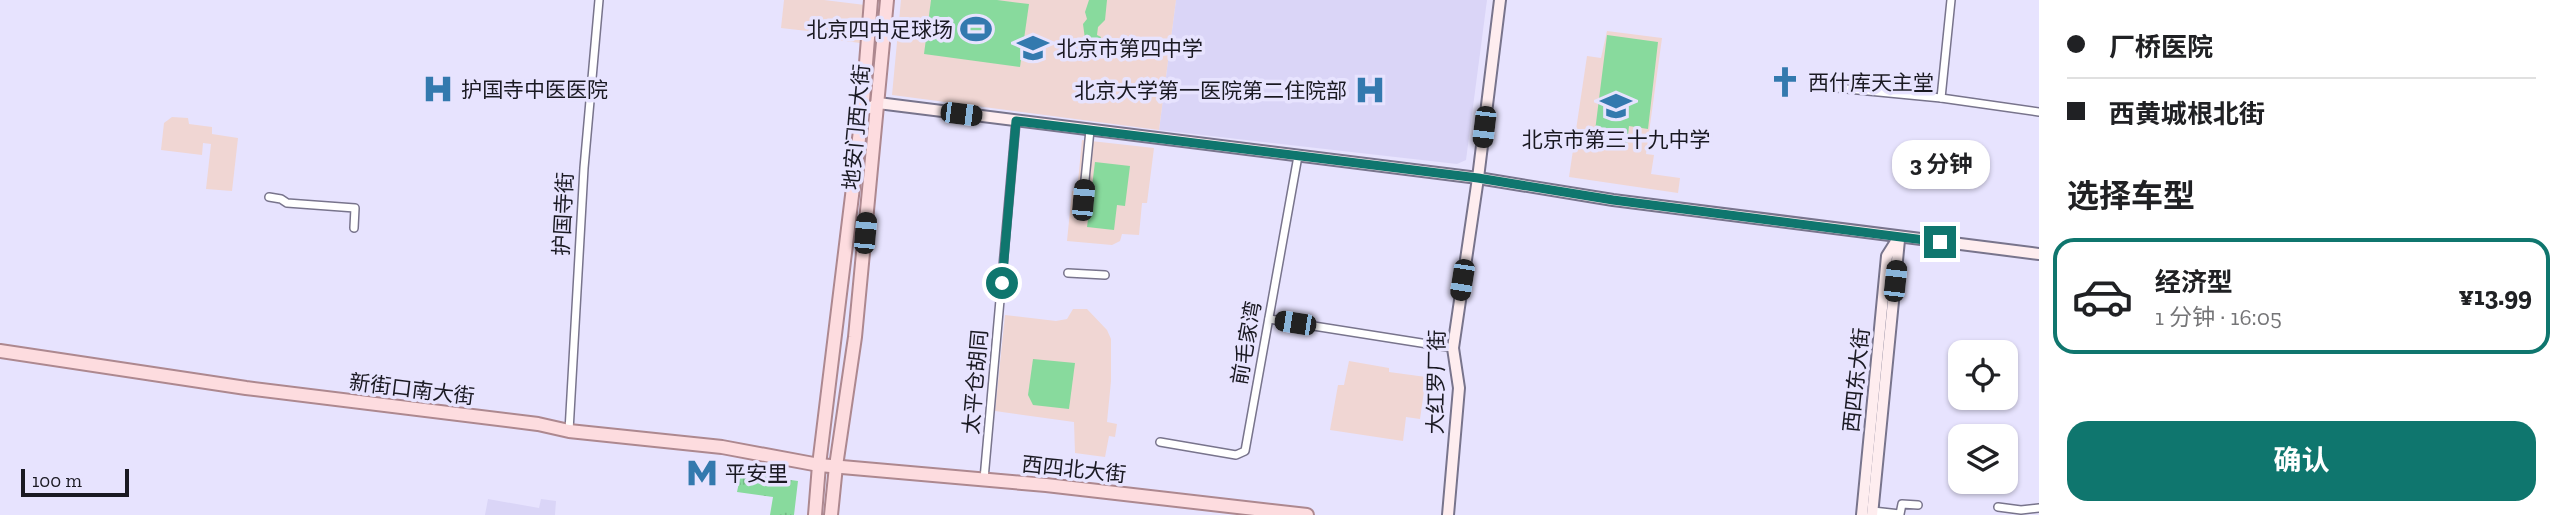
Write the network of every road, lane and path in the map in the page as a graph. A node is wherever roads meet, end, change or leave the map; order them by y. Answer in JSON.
{"nodes":[{"id":1,"x":599,"y":0,"type":"edge"},
{"id":2,"x":871,"y":0,"type":"edge"},
{"id":3,"x":887,"y":0,"type":"edge"},
{"id":4,"x":1500,"y":0,"type":"edge"},
{"id":5,"x":1951,"y":0,"type":"edge"},
{"id":6,"x":1837,"y":88,"type":"dead end"},
{"id":7,"x":1941,"y":98,"type":"junction"},
{"id":8,"x":877,"y":103,"type":"junction"},
{"id":9,"x":2039,"y":112,"type":"edge"},
{"id":10,"x":862,"y":114,"type":"junction"},
{"id":11,"x":1016,"y":121,"type":"junction"},
{"id":12,"x":1090,"y":130,"type":"junction"},
{"id":13,"x":1298,"y":156,"type":"junction"},
{"id":14,"x":1478,"y":178,"type":"junction"},
{"id":15,"x":269,"y":197,"type":"dead end"},
{"id":16,"x":1083,"y":200,"type":"dead end"},
{"id":17,"x":354,"y":228,"type":"dead end"},
{"id":18,"x":1899,"y":237,"type":"junction"},
{"id":19,"x":2039,"y":254,"type":"edge"},
{"id":20,"x":1068,"y":273,"type":"dead end"},
{"id":21,"x":1105,"y":275,"type":"dead end"},
{"id":22,"x":1269,"y":319,"type":"junction"},
{"id":23,"x":1453,"y":348,"type":"junction"},
{"id":24,"x":0,"y":351,"type":"edge"},
{"id":25,"x":569,"y":431,"type":"junction"},
{"id":26,"x":1160,"y":442,"type":"dead end"},
{"id":27,"x":819,"y":465,"type":"junction"},
{"id":28,"x":836,"y":466,"type":"junction"},
{"id":29,"x":984,"y":479,"type":"junction"},
{"id":30,"x":1919,"y":505,"type":"dead end"},
{"id":31,"x":1998,"y":507,"type":"dead end"},
{"id":32,"x":2039,"y":508,"type":"edge"},
{"id":33,"x":1869,"y":514,"type":"edge"},
{"id":34,"x":815,"y":515,"type":"edge"},
{"id":35,"x":831,"y":515,"type":"edge"},
{"id":36,"x":1307,"y":515,"type":"edge"},
{"id":37,"x":1448,"y":515,"type":"edge"}],
"edges":[{"from":1,"to":25,"type":"street","name":"护国寺街"},
{"from":2,"to":10,"type":"main road","name":"地安门西大街"},
{"from":3,"to":8,"type":"main road","name":"地安门西大街"},
{"from":4,"to":14,"type":"street","name":"大红罗厂街"},
{"from":5,"to":7,"type":"street"},
{"from":6,"to":7,"type":"street"},
{"from":7,"to":9,"type":"street"},
{"from":8,"to":10,"type":"street"},
{"from":8,"to":11,"type":"street"},
{"from":8,"to":28,"type":"main road","name":"地安门西大街"},
{"from":10,"to":27,"type":"main road","name":"地安门西大街"},
{"from":11,"to":12,"type":"street"},
{"from":11,"to":29,"type":"street","name":"太平仓胡同"},
{"from":12,"to":13,"type":"street"},
{"from":12,"to":16,"type":"street"},
{"from":13,"to":14,"type":"street"},
{"from":13,"to":22,"type":"street","name":"前毛家湾"},
{"from":14,"to":18,"type":"street"},
{"from":14,"to":23,"type":"street","name":"大红罗厂街"},
{"from":15,"to":17,"type":"street"},
{"from":18,"to":19,"type":"street"},
{"from":18,"to":33,"type":"street","name":"西四东大街"},
{"from":20,"to":21,"type":"street"},
{"from":22,"to":23,"type":"street"},
{"from":22,"to":26,"type":"street","name":"前毛家湾"},
{"from":23,"to":37,"type":"street","name":"大红罗厂街"},
{"from":24,"to":25,"type":"main road","name":"新街口南大街"},
{"from":25,"to":27,"type":"main road","name":"新街口南大街"},
{"from":27,"to":28,"type":"main road","name":"新街口南大街"},
{"from":27,"to":34,"type":"main road","name":"地安门西大街"},
{"from":28,"to":29,"type":"main road","name":"西四北大街"},
{"from":28,"to":35,"type":"main road","name":"地安门西大街"},
{"from":29,"to":36,"type":"main road","name":"西四北大街"},
{"from":30,"to":33,"type":"street"},
{"from":31,"to":32,"type":"street"}]}
